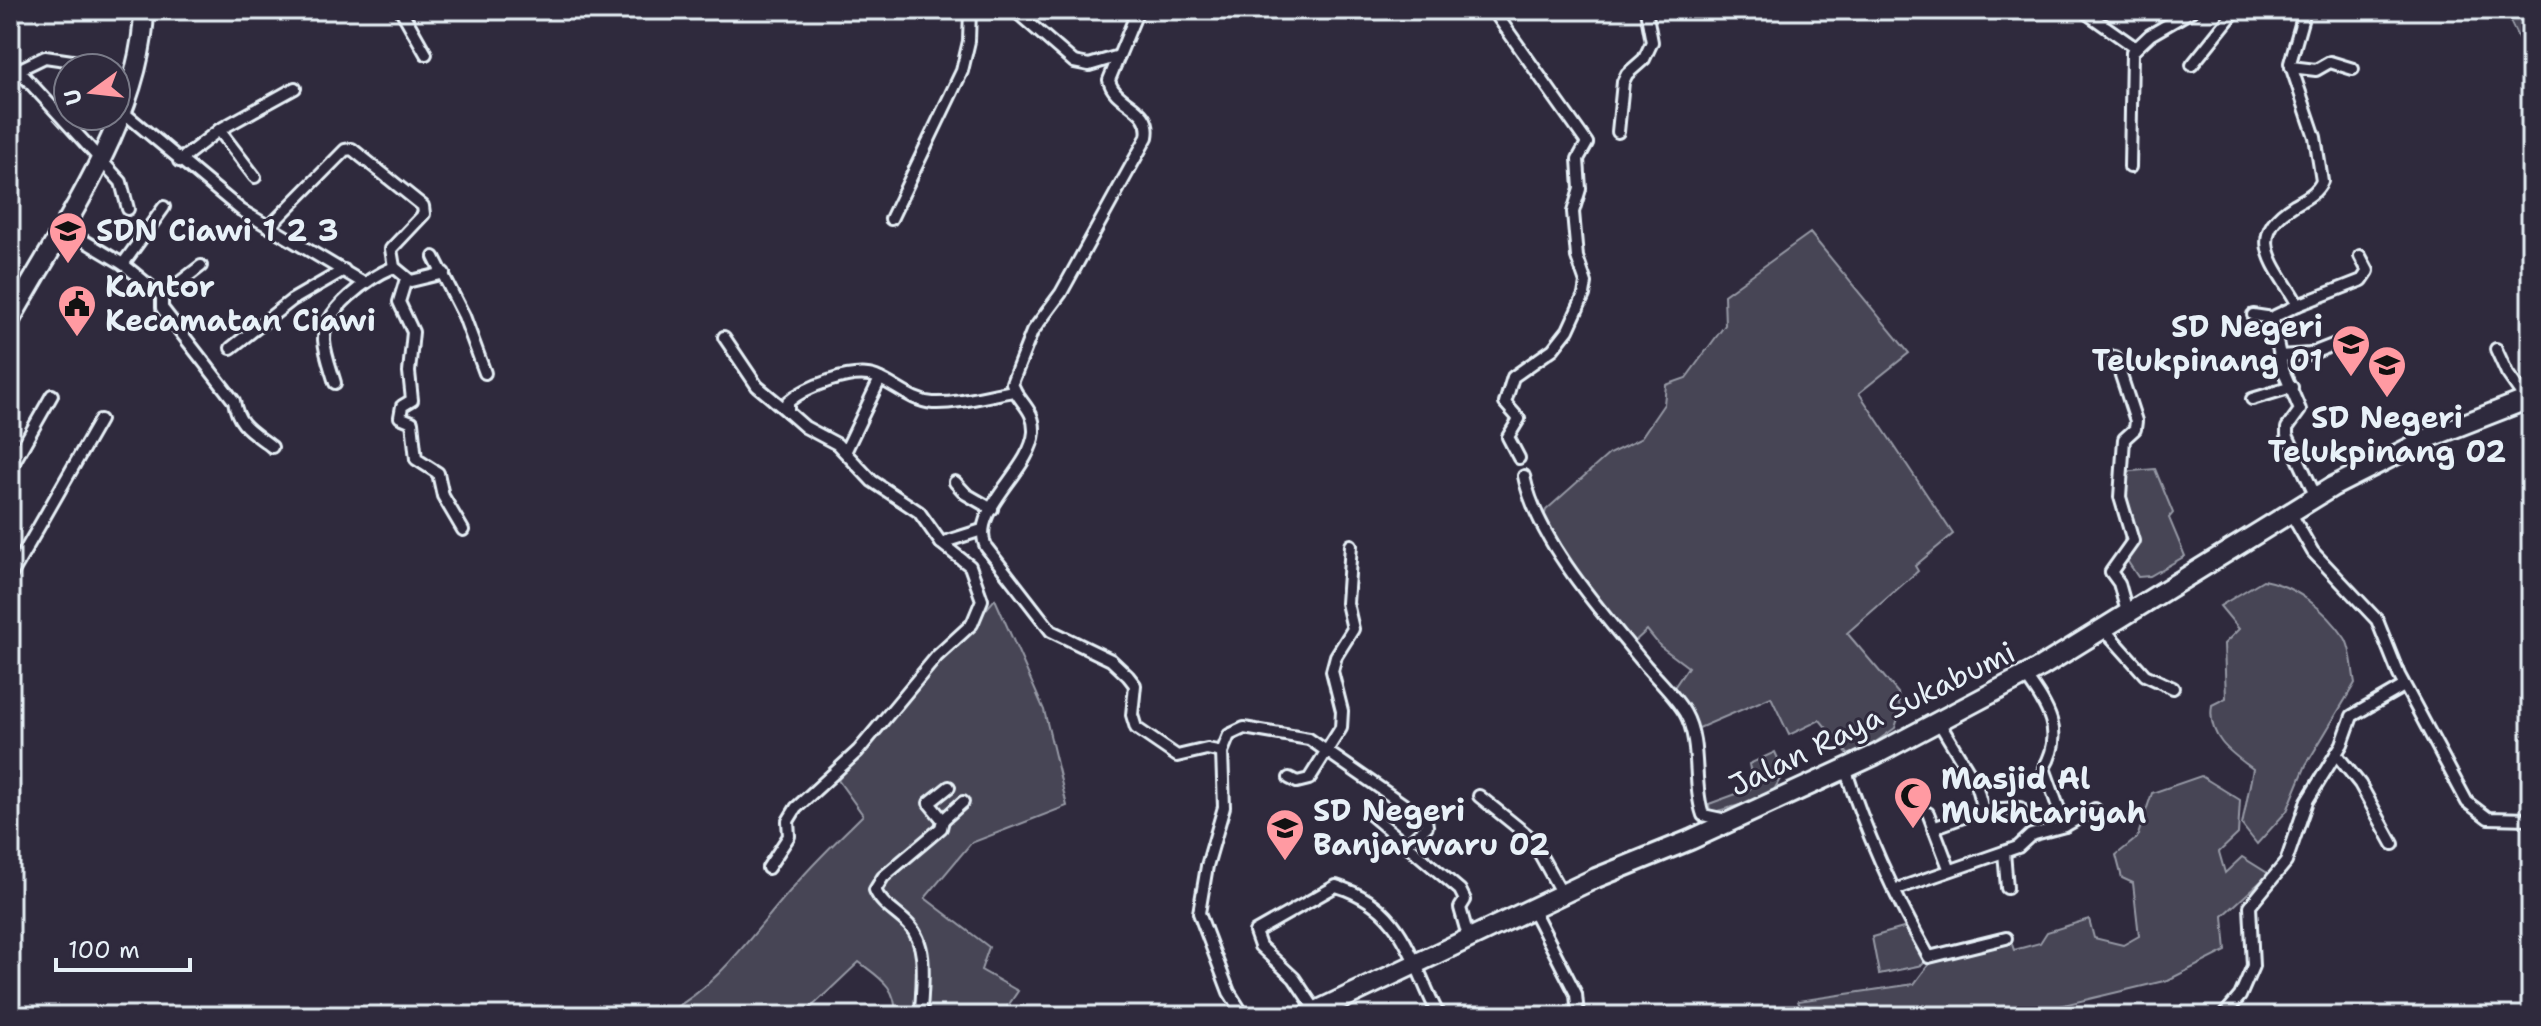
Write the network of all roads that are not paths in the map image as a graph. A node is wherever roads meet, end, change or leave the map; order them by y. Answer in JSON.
{"nodes":[{"id":1,"x":144,"y":10,"type":"edge"},
{"id":2,"x":401,"y":10,"type":"edge"},
{"id":3,"x":970,"y":10,"type":"edge"},
{"id":4,"x":1014,"y":10,"type":"edge"},
{"id":5,"x":1138,"y":10,"type":"edge"},
{"id":6,"x":1493,"y":10,"type":"edge"},
{"id":7,"x":1646,"y":10,"type":"edge"},
{"id":8,"x":2082,"y":10,"type":"edge"},
{"id":9,"x":2193,"y":10,"type":"edge"},
{"id":10,"x":2236,"y":10,"type":"edge"},
{"id":11,"x":2305,"y":10,"type":"edge"},
{"id":12,"x":2136,"y":48,"type":"junction"},
{"id":13,"x":426,"y":54,"type":"dead end"},
{"id":14,"x":1119,"y":56,"type":"junction"},
{"id":15,"x":52,"y":58,"type":"edge"},
{"id":16,"x":10,"y":61,"type":"edge"},
{"id":17,"x":2192,"y":65,"type":"dead end"},
{"id":18,"x":2291,"y":67,"type":"junction"},
{"id":19,"x":2353,"y":69,"type":"dead end"},
{"id":20,"x":18,"y":70,"type":"junction"},
{"id":21,"x":132,"y":70,"type":"edge"},
{"id":22,"x":295,"y":88,"type":"dead end"},
{"id":23,"x":132,"y":120,"type":"edge"},
{"id":24,"x":219,"y":130,"type":"junction"},
{"id":25,"x":113,"y":132,"type":"edge"},
{"id":26,"x":1618,"y":132,"type":"dead end"},
{"id":27,"x":101,"y":157,"type":"junction"},
{"id":28,"x":179,"y":161,"type":"junction"},
{"id":29,"x":2130,"y":167,"type":"dead end"},
{"id":30,"x":255,"y":177,"type":"dead end"},
{"id":31,"x":164,"y":207,"type":"dead end"},
{"id":32,"x":128,"y":209,"type":"dead end"},
{"id":33,"x":891,"y":219,"type":"dead end"},
{"id":34,"x":61,"y":227,"type":"junction"},
{"id":35,"x":269,"y":227,"type":"junction"},
{"id":36,"x":2360,"y":256,"type":"dead end"},
{"id":37,"x":434,"y":257,"type":"dead end"},
{"id":38,"x":123,"y":264,"type":"junction"},
{"id":39,"x":201,"y":266,"type":"dead end"},
{"id":40,"x":394,"y":267,"type":"junction"},
{"id":41,"x":344,"y":270,"type":"junction"},
{"id":42,"x":444,"y":273,"type":"junction"},
{"id":43,"x":406,"y":279,"type":"junction"},
{"id":44,"x":362,"y":282,"type":"junction"},
{"id":45,"x":162,"y":296,"type":"junction"},
{"id":46,"x":2298,"y":305,"type":"junction"},
{"id":47,"x":2253,"y":315,"type":"dead end"},
{"id":48,"x":2273,"y":318,"type":"junction"},
{"id":49,"x":10,"y":320,"type":"edge"},
{"id":50,"x":724,"y":337,"type":"dead end"},
{"id":51,"x":2338,"y":343,"type":"dead end"},
{"id":52,"x":231,"y":348,"type":"dead end"},
{"id":53,"x":2496,"y":349,"type":"dead end"},
{"id":54,"x":2279,"y":356,"type":"junction"},
{"id":55,"x":2115,"y":357,"type":"dead end"},
{"id":56,"x":485,"y":373,"type":"dead end"},
{"id":57,"x":880,"y":379,"type":"junction"},
{"id":58,"x":335,"y":383,"type":"dead end"},
{"id":59,"x":2292,"y":387,"type":"junction"},
{"id":60,"x":1014,"y":391,"type":"junction"},
{"id":61,"x":52,"y":395,"type":"dead end"},
{"id":62,"x":2252,"y":399,"type":"dead end"},
{"id":63,"x":2528,"y":399,"type":"edge"},
{"id":64,"x":788,"y":412,"type":"junction"},
{"id":65,"x":100,"y":420,"type":"dead end"},
{"id":66,"x":272,"y":447,"type":"dead end"},
{"id":67,"x":846,"y":450,"type":"junction"},
{"id":68,"x":1519,"y":458,"type":"dead end"},
{"id":69,"x":10,"y":469,"type":"edge"},
{"id":70,"x":1524,"y":476,"type":"dead end"},
{"id":71,"x":955,"y":482,"type":"dead end"},
{"id":72,"x":2316,"y":497,"type":"junction"},
{"id":73,"x":992,"y":509,"type":"junction"},
{"id":74,"x":2290,"y":512,"type":"junction"},
{"id":75,"x":463,"y":530,"type":"dead end"},
{"id":76,"x":982,"y":530,"type":"junction"},
{"id":77,"x":941,"y":543,"type":"junction"},
{"id":78,"x":1351,"y":545,"type":"dead end"},
{"id":79,"x":14,"y":560,"type":"edge"},
{"id":80,"x":10,"y":577,"type":"edge"},
{"id":81,"x":2127,"y":612,"type":"junction"},
{"id":82,"x":2103,"y":628,"type":"junction"},
{"id":83,"x":2025,"y":675,"type":"junction"},
{"id":84,"x":2404,"y":686,"type":"junction"},
{"id":85,"x":2173,"y":688,"type":"dead end"},
{"id":86,"x":1938,"y":721,"type":"junction"},
{"id":87,"x":1222,"y":752,"type":"junction"},
{"id":88,"x":1328,"y":752,"type":"junction"},
{"id":89,"x":2336,"y":754,"type":"junction"},
{"id":90,"x":1845,"y":768,"type":"junction"},
{"id":91,"x":1289,"y":778,"type":"dead end"},
{"id":92,"x":949,"y":787,"type":"dead end"},
{"id":93,"x":1479,"y":796,"type":"dead end"},
{"id":94,"x":963,"y":802,"type":"dead end"},
{"id":95,"x":2020,"y":808,"type":"dead end"},
{"id":96,"x":2095,"y":809,"type":"dead end"},
{"id":97,"x":1983,"y":810,"type":"junction"},
{"id":98,"x":1928,"y":813,"type":"dead end"},
{"id":99,"x":1370,"y":814,"type":"dead end"},
{"id":100,"x":2531,"y":819,"type":"edge"},
{"id":101,"x":943,"y":820,"type":"junction"},
{"id":102,"x":1728,"y":820,"type":"junction"},
{"id":103,"x":2065,"y":826,"type":"junction"},
{"id":104,"x":1933,"y":828,"type":"junction"},
{"id":105,"x":1408,"y":843,"type":"junction"},
{"id":106,"x":2393,"y":844,"type":"dead end"},
{"id":107,"x":2004,"y":852,"type":"junction"},
{"id":108,"x":768,"y":868,"type":"dead end"},
{"id":109,"x":1949,"y":868,"type":"junction"},
{"id":110,"x":2007,"y":888,"type":"dead end"},
{"id":111,"x":1894,"y":890,"type":"junction"},
{"id":112,"x":1562,"y":894,"type":"junction"},
{"id":113,"x":1532,"y":908,"type":"junction"},
{"id":114,"x":2006,"y":938,"type":"dead end"},
{"id":115,"x":1469,"y":940,"type":"junction"},
{"id":116,"x":1417,"y":965,"type":"junction"},
{"id":117,"x":1311,"y":1013,"type":"edge"},
{"id":118,"x":921,"y":1016,"type":"edge"},
{"id":119,"x":1244,"y":1016,"type":"edge"},
{"id":120,"x":1439,"y":1016,"type":"edge"},
{"id":121,"x":1578,"y":1016,"type":"edge"},
{"id":122,"x":2223,"y":1016,"type":"edge"}],
"edges":[{"from":1,"to":21,"type":"highway"},
{"from":2,"to":13,"type":"street"},
{"from":3,"to":33,"type":"street"},
{"from":4,"to":14,"type":"street"},
{"from":5,"to":14,"type":"street"},
{"from":6,"to":68,"type":"street"},
{"from":7,"to":26,"type":"street"},
{"from":8,"to":12,"type":"street"},
{"from":9,"to":12,"type":"street"},
{"from":10,"to":17,"type":"street"},
{"from":11,"to":18,"type":"street"},
{"from":12,"to":29,"type":"street"},
{"from":14,"to":60,"type":"street"},
{"from":15,"to":20,"type":"street"},
{"from":16,"to":20,"type":"street"},
{"from":18,"to":19,"type":"street"},
{"from":18,"to":46,"type":"street"},
{"from":20,"to":27,"type":"street"},
{"from":22,"to":24,"type":"street"},
{"from":23,"to":28,"type":"street"},
{"from":24,"to":28,"type":"street"},
{"from":24,"to":30,"type":"street"},
{"from":25,"to":27,"type":"highway"},
{"from":27,"to":32,"type":"street"},
{"from":27,"to":34,"type":"highway"},
{"from":28,"to":35,"type":"street"},
{"from":31,"to":38,"type":"street"},
{"from":34,"to":38,"type":"street"},
{"from":34,"to":49,"type":"highway"},
{"from":35,"to":40,"type":"street"},
{"from":35,"to":41,"type":"street"},
{"from":36,"to":46,"type":"street"},
{"from":37,"to":42,"type":"street"},
{"from":38,"to":45,"type":"street"},
{"from":39,"to":45,"type":"street"},
{"from":40,"to":43,"type":"street"},
{"from":40,"to":44,"type":"street"},
{"from":41,"to":44,"type":"street"},
{"from":41,"to":52,"type":"street"},
{"from":42,"to":43,"type":"street"},
{"from":42,"to":56,"type":"street"},
{"from":43,"to":75,"type":"street"},
{"from":44,"to":58,"type":"street"},
{"from":45,"to":66,"type":"street"},
{"from":46,"to":48,"type":"street"},
{"from":47,"to":48,"type":"street"},
{"from":48,"to":54,"type":"street"},
{"from":50,"to":64,"type":"street"},
{"from":51,"to":54,"type":"street"},
{"from":53,"to":63,"type":"street"},
{"from":54,"to":59,"type":"street"},
{"from":55,"to":81,"type":"street"},
{"from":57,"to":60,"type":"street"},
{"from":57,"to":64,"type":"street"},
{"from":57,"to":67,"type":"street"},
{"from":59,"to":62,"type":"street"},
{"from":59,"to":72,"type":"street"},
{"from":60,"to":73,"type":"street"},
{"from":61,"to":69,"type":"street"},
{"from":63,"to":72,"type":"highway","name":"Jalan Raya Sukabumi"},
{"from":64,"to":67,"type":"street"},
{"from":65,"to":79,"type":"street"},
{"from":67,"to":77,"type":"street"},
{"from":70,"to":102,"type":"street"},
{"from":71,"to":73,"type":"street"},
{"from":72,"to":74,"type":"highway","name":"Jalan Raya Sukabumi"},
{"from":73,"to":76,"type":"street"},
{"from":74,"to":81,"type":"highway","name":"Jalan Raya Sukabumi"},
{"from":74,"to":84,"type":"street"},
{"from":76,"to":77,"type":"street"},
{"from":76,"to":87,"type":"street"},
{"from":77,"to":108,"type":"street"},
{"from":78,"to":88,"type":"street"},
{"from":79,"to":80,"type":"street"},
{"from":81,"to":82,"type":"highway","name":"Jalan Raya Sukabumi"},
{"from":82,"to":83,"type":"highway","name":"Jalan Raya Sukabumi"},
{"from":82,"to":85,"type":"street"},
{"from":83,"to":86,"type":"highway","name":"Jalan Raya Sukabumi"},
{"from":83,"to":103,"type":"street"},
{"from":84,"to":89,"type":"street"},
{"from":84,"to":100,"type":"street"},
{"from":86,"to":90,"type":"highway","name":"Jalan Raya Sukabumi"},
{"from":86,"to":97,"type":"street"},
{"from":87,"to":88,"type":"street"},
{"from":87,"to":119,"type":"street"},
{"from":88,"to":91,"type":"street"},
{"from":88,"to":105,"type":"street"},
{"from":89,"to":106,"type":"street"},
{"from":89,"to":122,"type":"street"},
{"from":90,"to":102,"type":"highway","name":"Jalan Raya Sukabumi"},
{"from":90,"to":111,"type":"street"},
{"from":92,"to":101,"type":"street"},
{"from":93,"to":112,"type":"street"},
{"from":94,"to":101,"type":"street"},
{"from":95,"to":97,"type":"street"},
{"from":96,"to":103,"type":"street"},
{"from":97,"to":104,"type":"street"},
{"from":98,"to":104,"type":"street"},
{"from":99,"to":105,"type":"street"},
{"from":101,"to":118,"type":"street"},
{"from":102,"to":112,"type":"highway","name":"Jalan Raya Sukabumi"},
{"from":103,"to":107,"type":"street"},
{"from":104,"to":109,"type":"street"},
{"from":105,"to":115,"type":"street"},
{"from":107,"to":109,"type":"street"},
{"from":107,"to":110,"type":"street"},
{"from":109,"to":111,"type":"street"},
{"from":111,"to":114,"type":"street"},
{"from":112,"to":113,"type":"highway","name":"Jalan Raya Sukabumi"},
{"from":113,"to":115,"type":"highway","name":"Jalan Raya Sukabumi"},
{"from":113,"to":121,"type":"street"},
{"from":115,"to":116,"type":"highway","name":"Jalan Raya Sukabumi"},
{"from":116,"to":117,"type":"highway","name":"Jalan Raya Sukabumi"},
{"from":116,"to":117,"type":"street"},
{"from":116,"to":120,"type":"street"}]}
